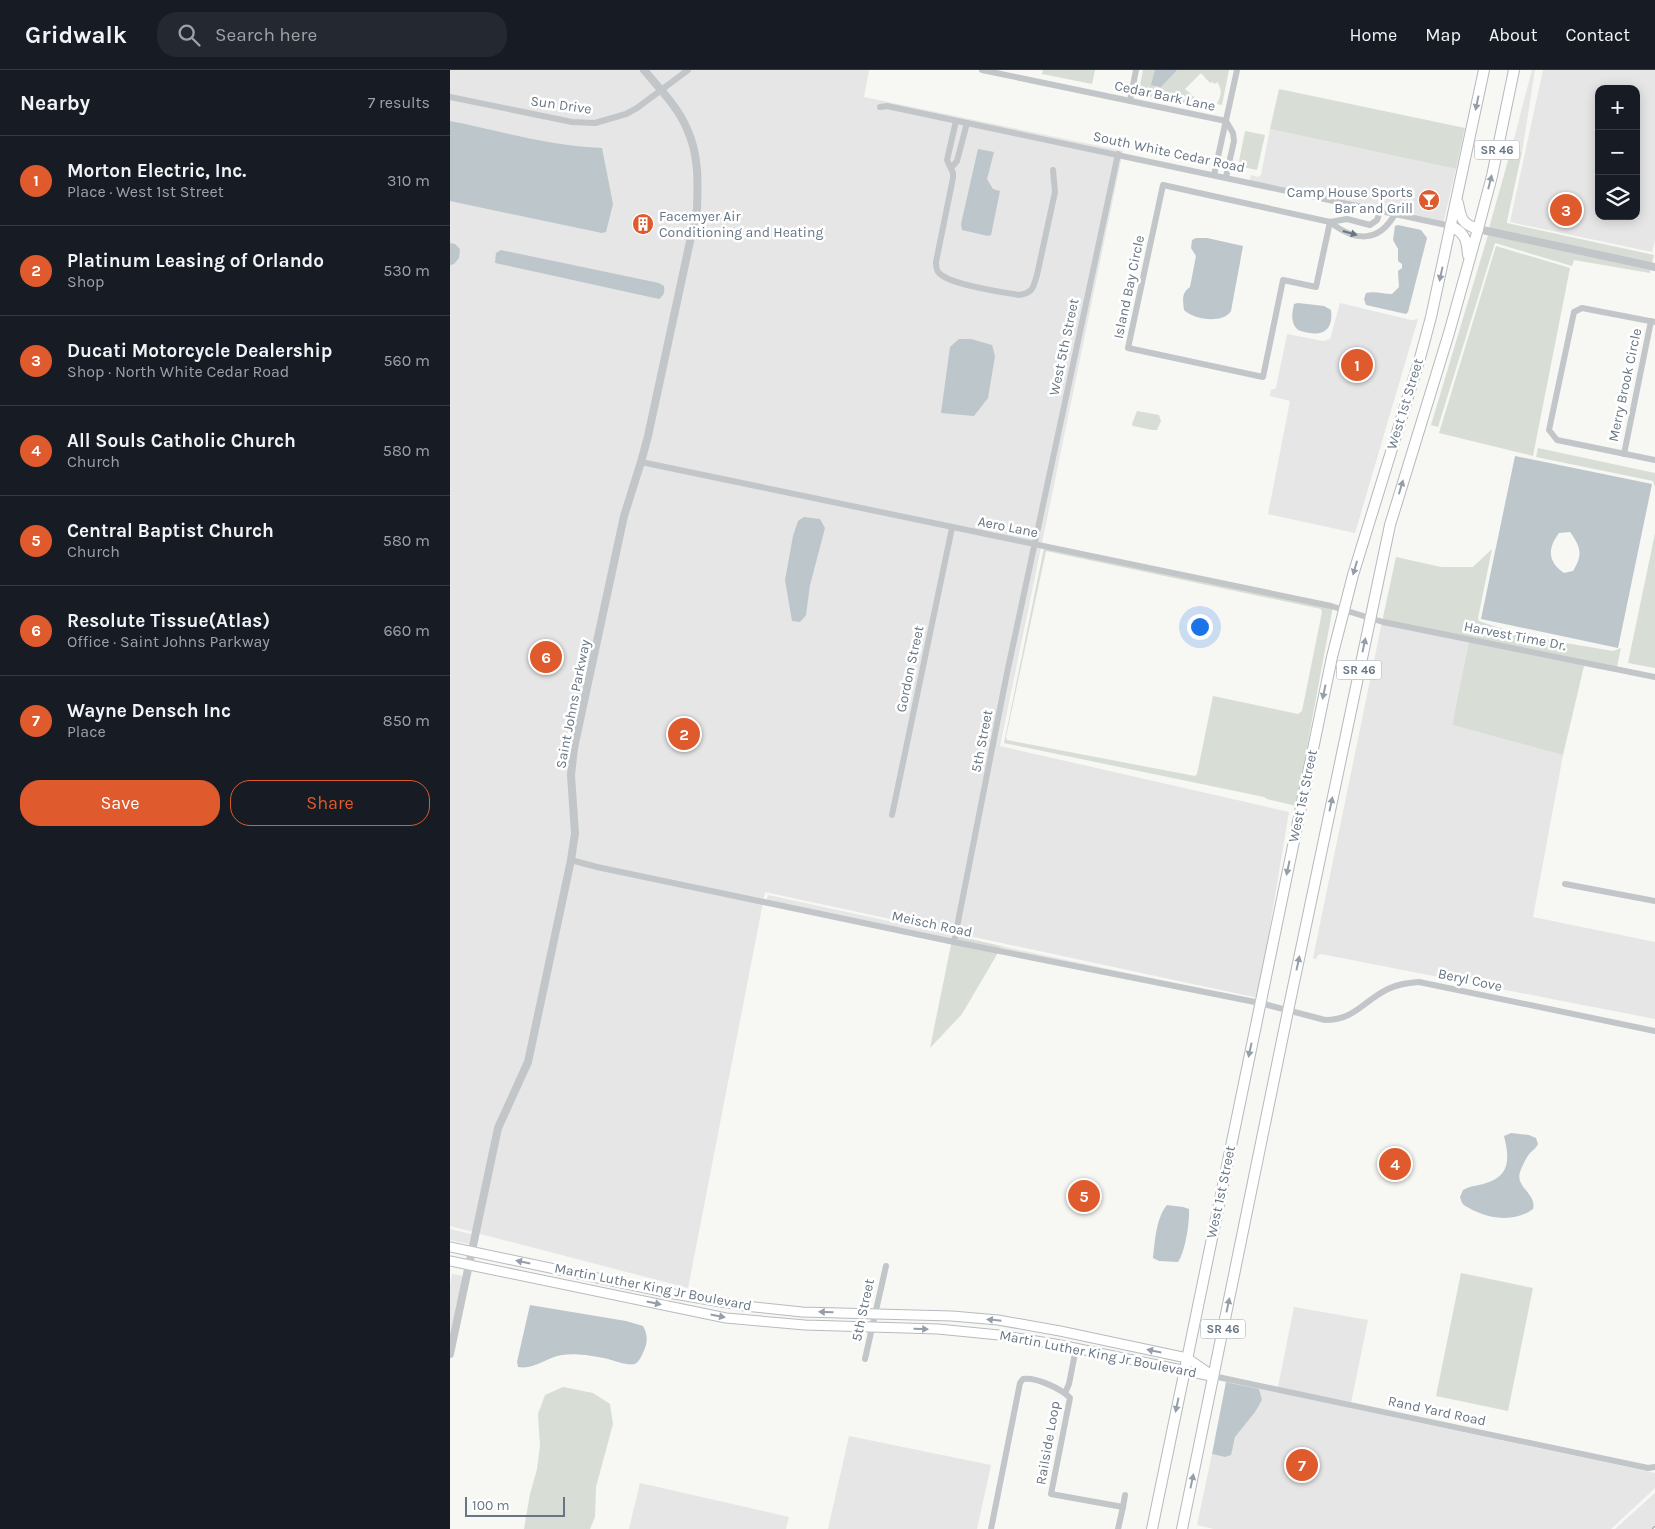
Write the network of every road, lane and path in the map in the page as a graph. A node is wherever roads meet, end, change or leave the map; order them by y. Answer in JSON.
{"nodes":[{"id":1,"x":644,"y":70,"type":"edge"},
{"id":2,"x":688,"y":70,"type":"edge"},
{"id":3,"x":982,"y":70,"type":"edge"},
{"id":4,"x":1136,"y":70,"type":"edge"},
{"id":5,"x":1236,"y":70,"type":"edge"},
{"id":6,"x":1484,"y":70,"type":"edge"},
{"id":7,"x":1514,"y":70,"type":"edge"},
{"id":8,"x":1001,"y":72,"type":"edge"},
{"id":9,"x":660,"y":90,"type":"junction"},
{"id":10,"x":450,"y":97,"type":"edge"},
{"id":11,"x":1130,"y":101,"type":"junction"},
{"id":12,"x":880,"y":107,"type":"dead end"},
{"id":13,"x":956,"y":120,"type":"junction"},
{"id":14,"x":1226,"y":121,"type":"junction"},
{"id":15,"x":966,"y":123,"type":"junction"},
{"id":16,"x":950,"y":148,"type":"junction"},
{"id":17,"x":960,"y":149,"type":"junction"},
{"id":18,"x":1118,"y":154,"type":"junction"},
{"id":19,"x":951,"y":168,"type":"junction"},
{"id":20,"x":1053,"y":170,"type":"dead end"},
{"id":21,"x":1214,"y":175,"type":"junction"},
{"id":22,"x":1226,"y":177,"type":"junction"},
{"id":23,"x":1457,"y":197,"type":"junction"},
{"id":24,"x":1380,"y":211,"type":"junction"},
{"id":25,"x":1395,"y":214,"type":"junction"},
{"id":26,"x":1330,"y":222,"type":"junction"},
{"id":27,"x":1451,"y":226,"type":"junction"},
{"id":28,"x":1478,"y":229,"type":"junction"},
{"id":29,"x":1468,"y":263,"type":"junction"},
{"id":30,"x":1655,"y":267,"type":"edge"},
{"id":31,"x":1653,"y":321,"type":"edge"},
{"id":32,"x":1624,"y":454,"type":"junction"},
{"id":33,"x":1655,"y":460,"type":"edge"},
{"id":34,"x":641,"y":462,"type":"junction"},
{"id":35,"x":952,"y":528,"type":"junction"},
{"id":36,"x":1036,"y":545,"type":"junction"},
{"id":37,"x":1344,"y":610,"type":"junction"},
{"id":38,"x":1370,"y":619,"type":"junction"},
{"id":39,"x":1655,"y":678,"type":"edge"},
{"id":40,"x":892,"y":815,"type":"dead end"},
{"id":41,"x":571,"y":860,"type":"junction"},
{"id":42,"x":1565,"y":884,"type":"dead end"},
{"id":43,"x":1655,"y":902,"type":"edge"},
{"id":44,"x":954,"y":942,"type":"junction"},
{"id":45,"x":1260,"y":1003,"type":"junction"},
{"id":46,"x":1288,"y":1011,"type":"junction"},
{"id":47,"x":1655,"y":1031,"type":"edge"},
{"id":48,"x":450,"y":1247,"type":"edge"},
{"id":49,"x":472,"y":1252,"type":"junction"},
{"id":50,"x":450,"y":1260,"type":"edge"},
{"id":51,"x":469,"y":1264,"type":"junction"},
{"id":52,"x":886,"y":1266,"type":"dead end"},
{"id":53,"x":645,"y":1288,"type":"junction"},
{"id":54,"x":585,"y":1289,"type":"junction"},
{"id":55,"x":875,"y":1313,"type":"junction"},
{"id":56,"x":872,"y":1328,"type":"junction"},
{"id":57,"x":1076,"y":1348,"type":"junction"},
{"id":58,"x":450,"y":1354,"type":"edge"},
{"id":59,"x":1187,"y":1358,"type":"junction"},
{"id":60,"x":866,"y":1359,"type":"dead end"},
{"id":61,"x":1185,"y":1371,"type":"junction"},
{"id":62,"x":1214,"y":1376,"type":"junction"},
{"id":63,"x":1065,"y":1393,"type":"junction"},
{"id":64,"x":1655,"y":1467,"type":"edge"},
{"id":65,"x":1125,"y":1495,"type":"dead end"},
{"id":66,"x":1123,"y":1507,"type":"junction"},
{"id":67,"x":991,"y":1529,"type":"edge"},
{"id":68,"x":1118,"y":1529,"type":"edge"},
{"id":69,"x":1152,"y":1529,"type":"edge"},
{"id":70,"x":1182,"y":1529,"type":"edge"}],
"edges":[{"from":1,"to":9,"type":"street","name":"Saint Johns Parkway"},
{"from":2,"to":9,"type":"street","name":"Sun Drive"},
{"from":3,"to":8,"type":"street","name":"Cedar Bark Lane"},
{"from":4,"to":11,"type":"street"},
{"from":5,"to":14,"type":"street"},
{"from":6,"to":23,"type":"main road","name":"West 1st Street","number":"SR 46","one_way":true},
{"from":28,"to":7,"type":"main road","name":"West 1st Street","number":"SR 46","one_way":true},
{"from":8,"to":11,"type":"street","name":"Cedar Bark Lane"},
{"from":9,"to":10,"type":"street","name":"Sun Drive"},
{"from":9,"to":34,"type":"street","name":"Saint Johns Parkway"},
{"from":11,"to":14,"type":"street","name":"Cedar Bark Lane"},
{"from":12,"to":13,"type":"street","name":"South White Cedar Road"},
{"from":13,"to":15,"type":"street","name":"South White Cedar Road"},
{"from":13,"to":16,"type":"street"},
{"from":14,"to":21,"type":"street"},
{"from":14,"to":22,"type":"street"},
{"from":15,"to":17,"type":"street"},
{"from":15,"to":18,"type":"street","name":"South White Cedar Road"},
{"from":16,"to":17,"type":"street"},
{"from":16,"to":19,"type":"street"},
{"from":17,"to":19,"type":"street"},
{"from":18,"to":21,"type":"street","name":"South White Cedar Road"},
{"from":18,"to":36,"type":"street","name":"West 5th Street"},
{"from":19,"to":20,"type":"street"},
{"from":21,"to":22,"type":"street","name":"South White Cedar Road"},
{"from":22,"to":24,"type":"street","name":"South White Cedar Road"},
{"from":23,"to":27,"type":"main road","name":"West 1st Street","number":"SR 46"},
{"from":23,"to":28,"type":"main road"},
{"from":24,"to":25,"type":"street","name":"South White Cedar Road"},
{"from":24,"to":26,"type":"street","name":"Island Bay Circle"},
{"from":26,"to":25,"type":"street","name":"Island Bay Circle","one_way":true},
{"from":25,"to":27,"type":"street","name":"South White Cedar Road"},
{"from":26,"to":26,"type":"street","name":"Island Bay Circle"},
{"from":27,"to":29,"type":"main road"},
{"from":27,"to":37,"type":"main road","name":"West 1st Street","number":"SR 46","one_way":true},
{"from":28,"to":29,"type":"main road","name":"West 1st Street","number":"SR 46"},
{"from":28,"to":30,"type":"street"},
{"from":38,"to":29,"type":"main road","name":"West 1st Street","number":"SR 46","one_way":true},
{"from":31,"to":32,"type":"street","name":"Merry Brook Circle"},
{"from":31,"to":32,"type":"street","name":"Merry Brook Circle"},
{"from":32,"to":33,"type":"street","name":"Merry Brook Circle"},
{"from":34,"to":35,"type":"street","name":"Aero Lane"},
{"from":34,"to":41,"type":"street","name":"Saint Johns Parkway"},
{"from":35,"to":36,"type":"street","name":"Aero Lane"},
{"from":35,"to":40,"type":"street","name":"Gordon Street"},
{"from":36,"to":37,"type":"street","name":"Aero Lane"},
{"from":36,"to":44,"type":"street","name":"5th Street"},
{"from":37,"to":38,"type":"street","name":"Aero Lane"},
{"from":37,"to":45,"type":"main road","name":"West 1st Street","number":"SR 46","one_way":true},
{"from":38,"to":39,"type":"street","name":"Harvest Time Dr."},
{"from":46,"to":38,"type":"main road","name":"West 1st Street","number":"SR 46","one_way":true},
{"from":41,"to":44,"type":"street","name":"Meisch Road"},
{"from":41,"to":49,"type":"street","name":"Saint Johns Parkway"},
{"from":42,"to":43,"type":"street"},
{"from":44,"to":45,"type":"street","name":"Meisch Road"},
{"from":45,"to":46,"type":"street","name":"Meisch Road"},
{"from":45,"to":59,"type":"main road","name":"West 1st Street","number":"SR 46","one_way":true},
{"from":46,"to":47,"type":"street","name":"Beryl Cove"},
{"from":62,"to":46,"type":"main road","name":"West 1st Street","number":"SR 46","one_way":true},
{"from":48,"to":49,"type":"main road","name":"Martin Luther King Jr Boulevard"},
{"from":49,"to":51,"type":"street","name":"Saint Johns Parkway"},
{"from":53,"to":49,"type":"main road","name":"Martin Luther King Jr Boulevard","one_way":true},
{"from":50,"to":51,"type":"main road","name":"Martin Luther King Jr Boulevard"},
{"from":51,"to":54,"type":"main road","name":"Martin Luther King Jr Boulevard"},
{"from":51,"to":58,"type":"street","name":"Saint Johns Parkway"},
{"from":52,"to":55,"type":"street","name":"5th Street"},
{"from":53,"to":54,"type":"main road"},
{"from":55,"to":53,"type":"main road","name":"Martin Luther King Jr Boulevard","one_way":true},
{"from":54,"to":56,"type":"main road","name":"Martin Luther King Jr Boulevard","one_way":true},
{"from":55,"to":56,"type":"street","name":"5th Street"},
{"from":59,"to":55,"type":"main road","name":"Martin Luther King Jr Boulevard","one_way":true},
{"from":56,"to":57,"type":"main road","name":"Martin Luther King Jr Boulevard","one_way":true},
{"from":56,"to":60,"type":"street","name":"5th Street"},
{"from":57,"to":61,"type":"main road","name":"Martin Luther King Jr Boulevard"},
{"from":57,"to":63,"type":"street","name":"Railside Loop"},
{"from":59,"to":61,"type":"main road","name":"West 1st Street","number":"SR 46"},
{"from":59,"to":62,"type":"main road","name":"Martin Luther King Jr Boulevard"},
{"from":61,"to":62,"type":"main road","name":"Martin Luther King Jr Boulevard"},
{"from":61,"to":69,"type":"main road","name":"West 1st Street","number":"SR 46","one_way":true},
{"from":62,"to":64,"type":"street","name":"Rand Yard Road"},
{"from":70,"to":62,"type":"main road","name":"West 1st Street","number":"SR 46","one_way":true},
{"from":63,"to":66,"type":"street","name":"Railside Loop"},
{"from":63,"to":67,"type":"street","name":"Railside Loop"},
{"from":65,"to":66,"type":"street"},
{"from":66,"to":68,"type":"street"}]}
